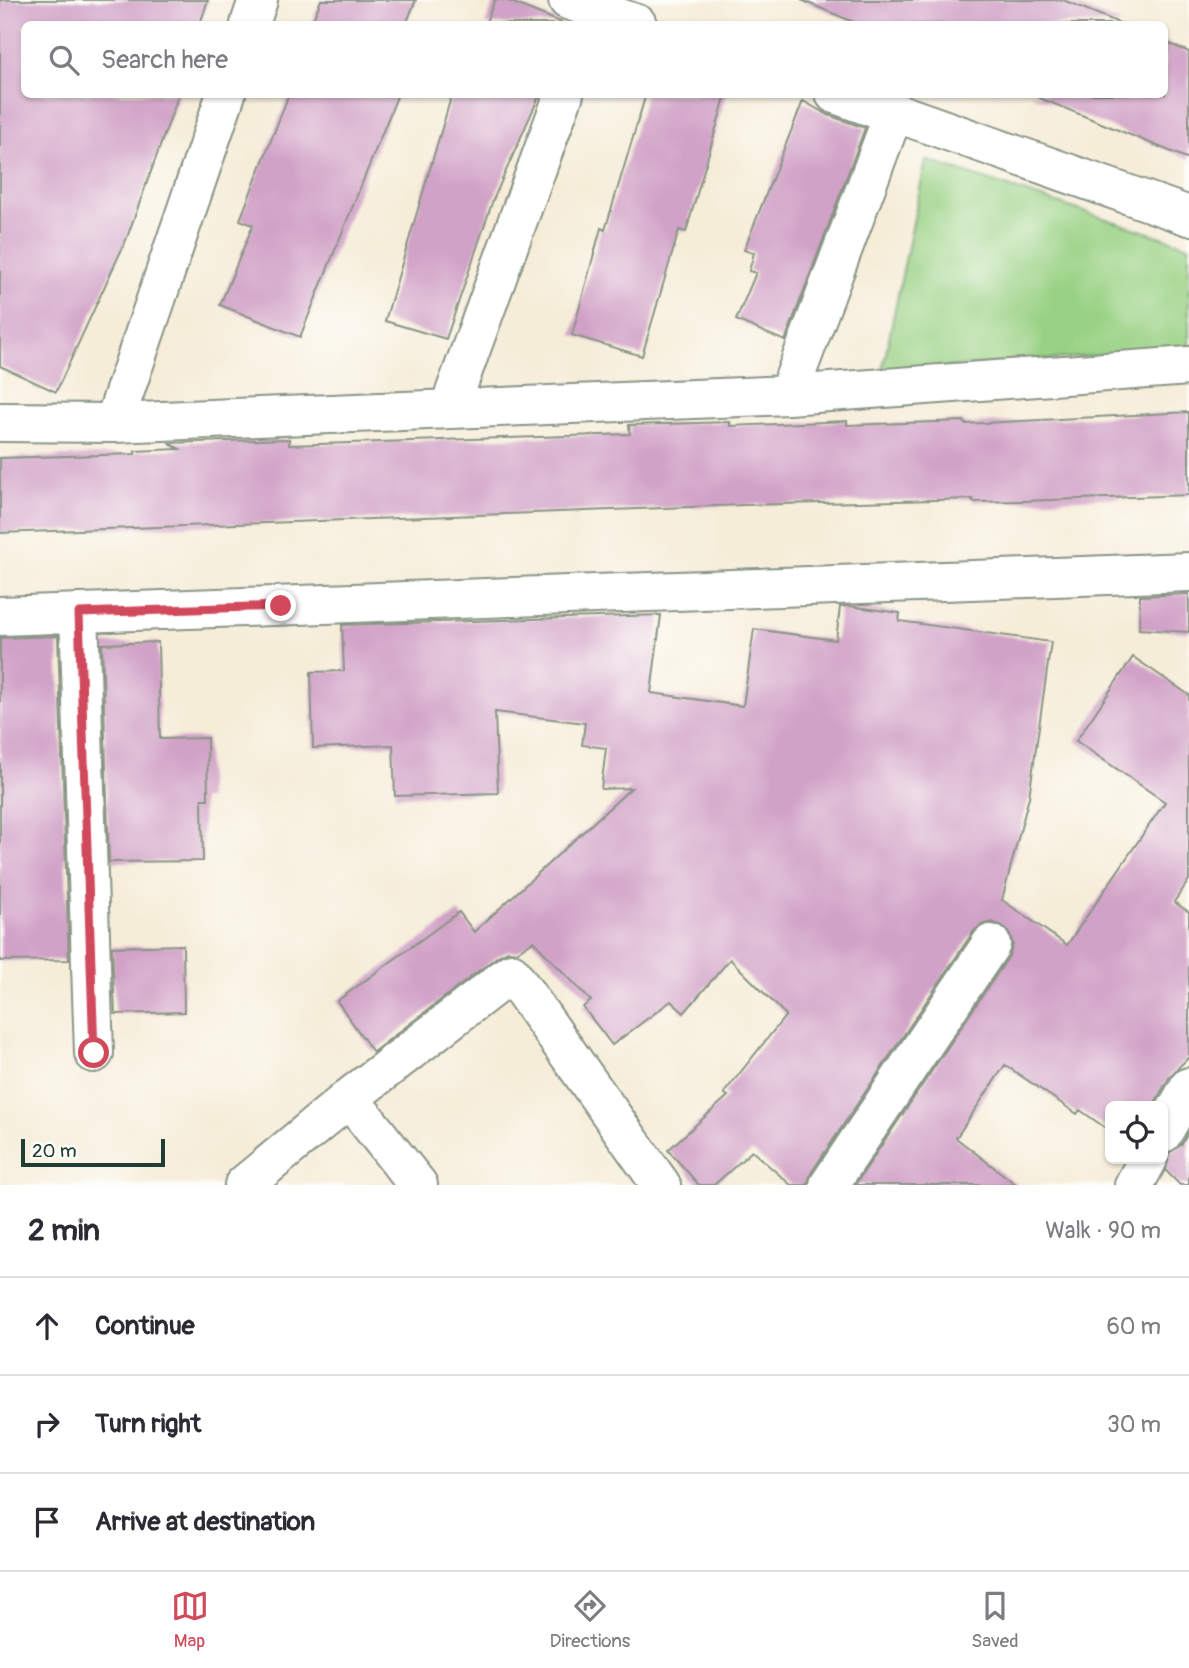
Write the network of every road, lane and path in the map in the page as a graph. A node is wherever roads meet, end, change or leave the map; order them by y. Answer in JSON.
{"nodes":[{"id":1,"x":258,"y":0,"type":"edge"},
{"id":2,"x":584,"y":11,"type":"edge"},
{"id":3,"x":251,"y":21,"type":"edge"},
{"id":4,"x":625,"y":21,"type":"edge"},
{"id":5,"x":225,"y":98,"type":"edge"},
{"id":6,"x":563,"y":98,"type":"edge"},
{"id":7,"x":846,"y":98,"type":"edge"},
{"id":8,"x":893,"y":115,"type":"junction"},
{"id":9,"x":1189,"y":216,"type":"edge"},
{"id":10,"x":1189,"y":366,"type":"edge"},
{"id":11,"x":788,"y":395,"type":"junction"},
{"id":12,"x":449,"y":408,"type":"junction"},
{"id":13,"x":0,"y":422,"type":"edge"},
{"id":14,"x":114,"y":423,"type":"junction"},
{"id":15,"x":1189,"y":572,"type":"edge"},
{"id":16,"x":79,"y":613,"type":"junction"},
{"id":17,"x":0,"y":616,"type":"edge"},
{"id":18,"x":991,"y":944,"type":"dead end"},
{"id":19,"x":94,"y":1053,"type":"dead end"},
{"id":20,"x":1189,"y":1087,"type":"edge"},
{"id":21,"x":349,"y":1098,"type":"junction"},
{"id":22,"x":1168,"y":1124,"type":"edge"},
{"id":23,"x":1145,"y":1164,"type":"edge"},
{"id":24,"x":244,"y":1185,"type":"edge"},
{"id":25,"x":418,"y":1185,"type":"edge"},
{"id":26,"x":661,"y":1185,"type":"edge"},
{"id":27,"x":829,"y":1185,"type":"edge"},
{"id":28,"x":1134,"y":1185,"type":"edge"}],
"edges":[{"from":1,"to":3,"type":"street"},
{"from":2,"to":4,"type":"street"},
{"from":5,"to":14,"type":"street"},
{"from":6,"to":12,"type":"street"},
{"from":7,"to":8,"type":"street"},
{"from":8,"to":9,"type":"street"},
{"from":8,"to":11,"type":"street"},
{"from":10,"to":11,"type":"street"},
{"from":11,"to":12,"type":"street"},
{"from":12,"to":14,"type":"street"},
{"from":13,"to":14,"type":"street"},
{"from":15,"to":16,"type":"street"},
{"from":16,"to":17,"type":"street"},
{"from":16,"to":19,"type":"street"},
{"from":18,"to":27,"type":"street"},
{"from":20,"to":22,"type":"street"},
{"from":21,"to":24,"type":"street"},
{"from":21,"to":25,"type":"street"},
{"from":21,"to":26,"type":"street"},
{"from":23,"to":28,"type":"street"}]}
